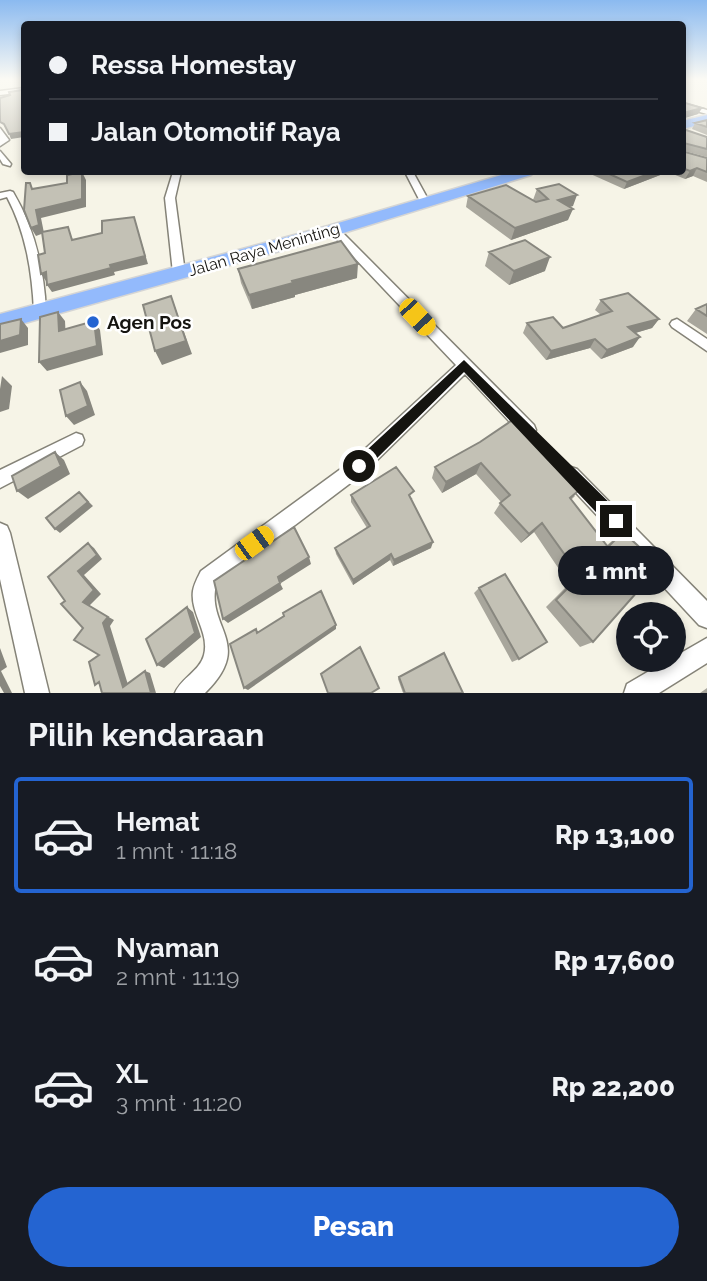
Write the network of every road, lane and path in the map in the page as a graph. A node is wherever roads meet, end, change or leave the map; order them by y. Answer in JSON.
{"nodes":[{"id":1,"x":707,"y":119,"type":"edge"},
{"id":2,"x":0,"y":130,"type":"edge"},
{"id":3,"x":687,"y":130,"type":"edge"},
{"id":4,"x":0,"y":144,"type":"edge"},
{"id":5,"x":0,"y":153,"type":"edge"},
{"id":6,"x":7,"y":164,"type":"dead end"},
{"id":7,"x":176,"y":175,"type":"edge"},
{"id":8,"x":411,"y":175,"type":"edge"},
{"id":9,"x":520,"y":175,"type":"edge"},
{"id":10,"x":0,"y":196,"type":"edge"},
{"id":11,"x":425,"y":203,"type":"junction"},
{"id":12,"x":334,"y":230,"type":"junction"},
{"id":13,"x":179,"y":273,"type":"junction"},
{"id":14,"x":40,"y":311,"type":"junction"},
{"id":15,"x":0,"y":322,"type":"edge"},
{"id":16,"x":677,"y":324,"type":"dead end"},
{"id":17,"x":707,"y":346,"type":"edge"},
{"id":18,"x":464,"y":365,"type":"junction"},
{"id":19,"x":76,"y":440,"type":"dead end"},
{"id":20,"x":540,"y":443,"type":"edge"},
{"id":21,"x":559,"y":462,"type":"edge"},
{"id":22,"x":0,"y":479,"type":"edge"},
{"id":23,"x":0,"y":533,"type":"edge"},
{"id":24,"x":707,"y":617,"type":"edge"},
{"id":25,"x":707,"y":650,"type":"edge"},
{"id":26,"x":37,"y":693,"type":"edge"},
{"id":27,"x":187,"y":693,"type":"edge"},
{"id":28,"x":636,"y":693,"type":"edge"}],
"edges":[{"from":1,"to":3,"type":"highway"},
{"from":2,"to":4,"type":"street"},
{"from":5,"to":6,"type":"street"},
{"from":7,"to":13,"type":"street"},
{"from":8,"to":11,"type":"street"},
{"from":9,"to":11,"type":"highway","name":"Jalan Raya Meninting"},
{"from":10,"to":14,"type":"street"},
{"from":11,"to":12,"type":"highway","name":"Jalan Raya Meninting"},
{"from":12,"to":13,"type":"highway","name":"Jalan Raya Meninting"},
{"from":12,"to":18,"type":"street"},
{"from":13,"to":14,"type":"highway","name":"Jalan Raya Meninting"},
{"from":14,"to":15,"type":"highway","name":"Jalan Raya Meninting"},
{"from":16,"to":17,"type":"street"},
{"from":18,"to":20,"type":"street"},
{"from":18,"to":27,"type":"street"},
{"from":19,"to":22,"type":"street"},
{"from":21,"to":24,"type":"street"},
{"from":23,"to":26,"type":"street"},
{"from":25,"to":28,"type":"street"}]}
